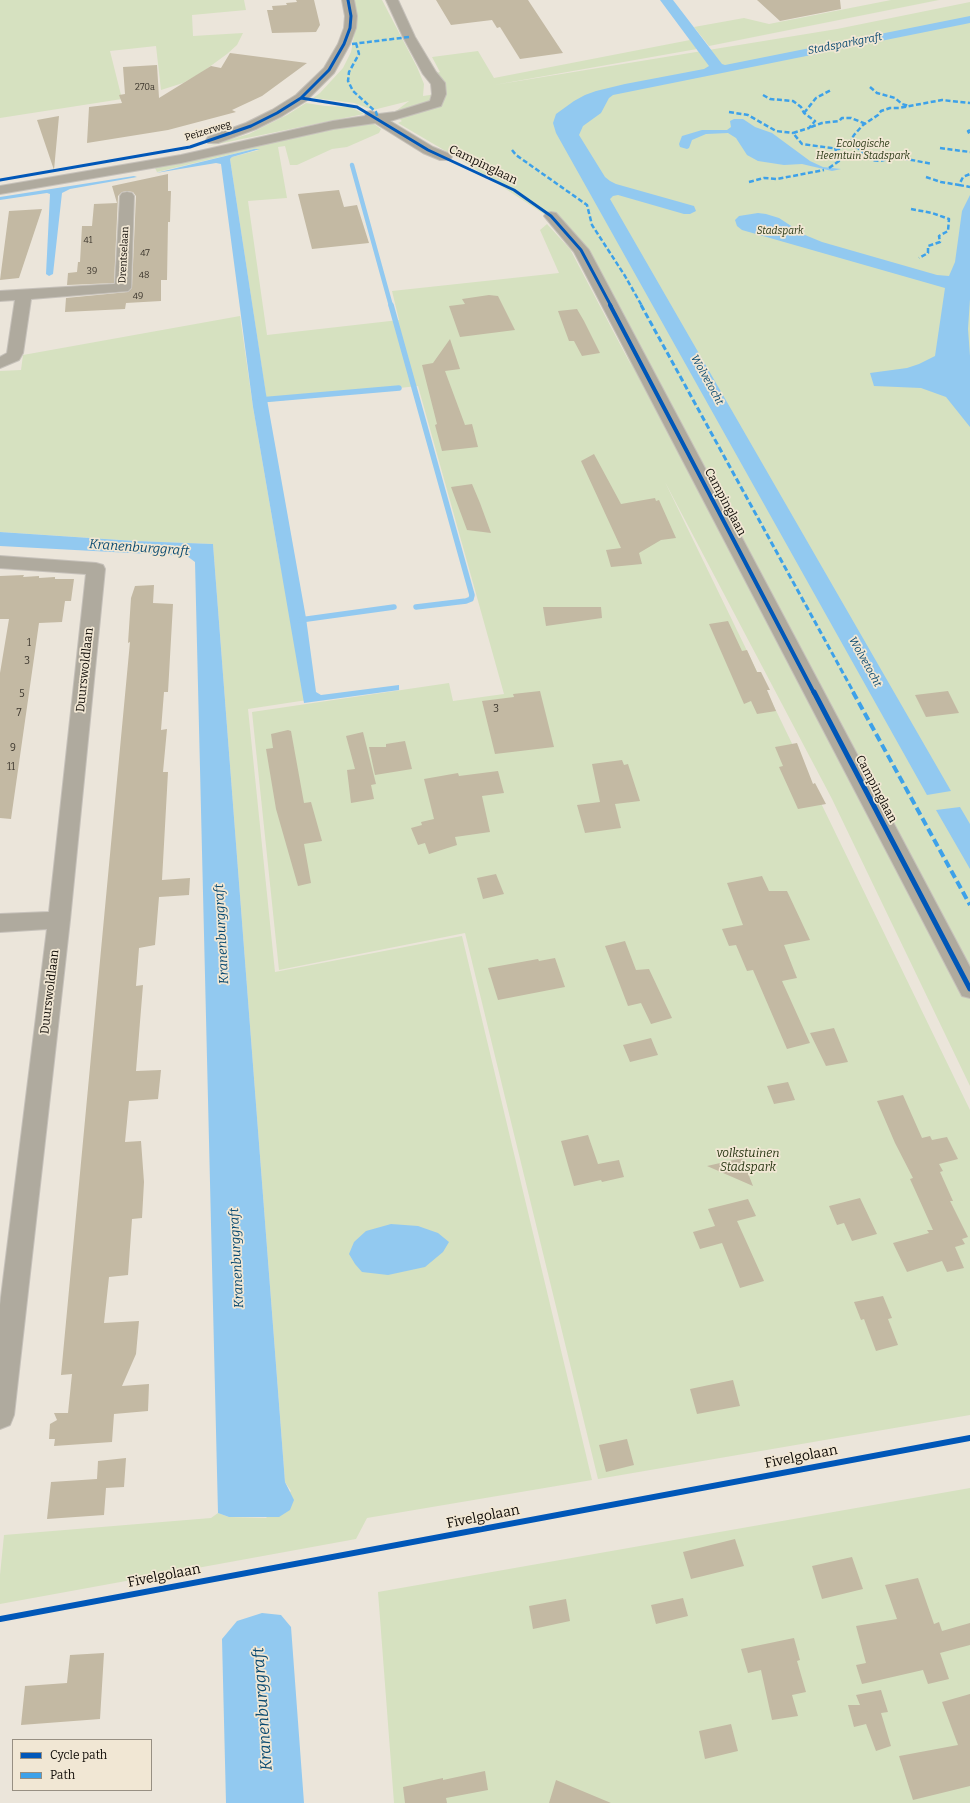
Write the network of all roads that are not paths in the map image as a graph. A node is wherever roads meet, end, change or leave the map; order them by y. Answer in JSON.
{"nodes":[{"id":1,"x":348,"y":0,"type":"edge"},
{"id":2,"x":392,"y":0,"type":"edge"},
{"id":3,"x":430,"y":74,"type":"junction"},
{"id":4,"x":374,"y":116,"type":"junction"},
{"id":5,"x":445,"y":157,"type":"dead end"},
{"id":6,"x":0,"y":180,"type":"edge"},
{"id":7,"x":0,"y":190,"type":"edge"},
{"id":8,"x":127,"y":196,"type":"dead end"},
{"id":9,"x":551,"y":216,"type":"dead end"},
{"id":10,"x":24,"y":294,"type":"junction"},
{"id":11,"x":0,"y":296,"type":"edge"},
{"id":12,"x":0,"y":363,"type":"edge"},
{"id":13,"x":0,"y":562,"type":"edge"},
{"id":14,"x":58,"y":920,"type":"junction"},
{"id":15,"x":0,"y":923,"type":"edge"},
{"id":16,"x":970,"y":989,"type":"edge"},
{"id":17,"x":0,"y":1415,"type":"edge"}],
"edges":[{"from":1,"to":6,"type":"street","name":"Peizerweg"},
{"from":2,"to":3,"type":"street","name":"Peizerweg"},
{"from":3,"to":4,"type":"street","name":"Peizerweg"},
{"from":3,"to":4,"type":"street","name":"Peizerweg"},
{"from":4,"to":5,"type":"street","name":"Campinglaan"},
{"from":4,"to":7,"type":"street","name":"Peizerweg"},
{"from":8,"to":10,"type":"street","name":"Drentselaan"},
{"from":9,"to":16,"type":"street","name":"Campinglaan"},
{"from":10,"to":11,"type":"street","name":"Drentselaan"},
{"from":10,"to":12,"type":"street"},
{"from":13,"to":14,"type":"street","name":"Duurswoldlaan"},
{"from":14,"to":15,"type":"street"},
{"from":14,"to":17,"type":"street","name":"Duurswoldlaan"}]}
